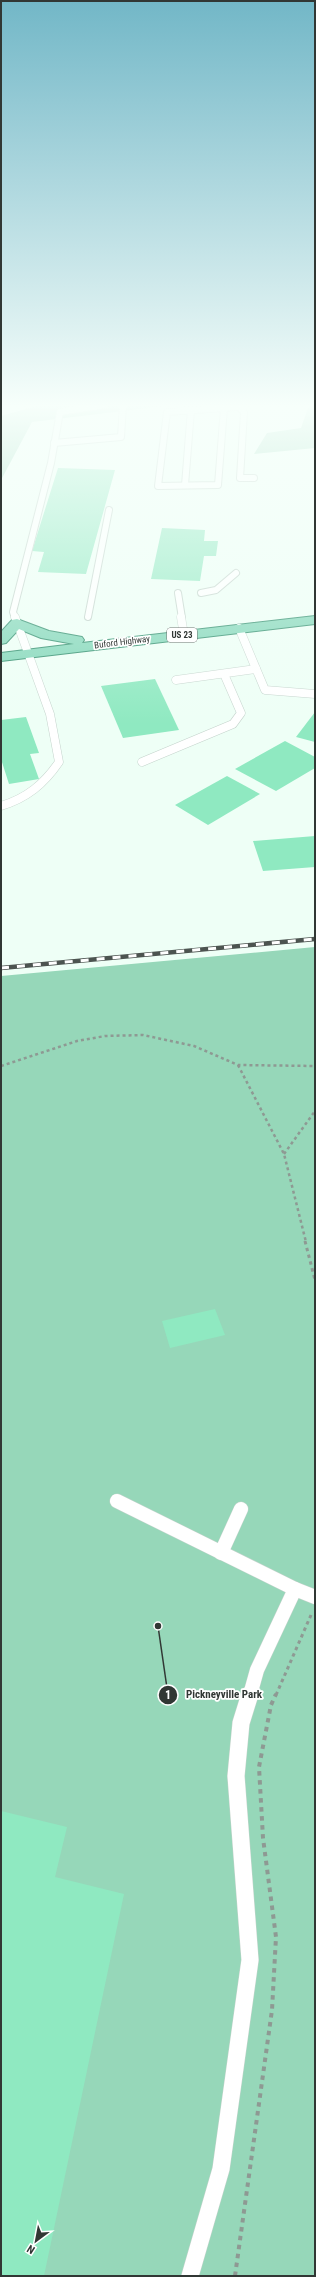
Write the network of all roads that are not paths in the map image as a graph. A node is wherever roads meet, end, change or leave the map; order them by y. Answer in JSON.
{"nodes":[{"id":1,"x":37,"y":511,"type":"edge"},
{"id":2,"x":109,"y":511,"type":"edge"},
{"id":3,"x":236,"y":573,"type":"dead end"},
{"id":4,"x":178,"y":593,"type":"dead end"},
{"id":5,"x":201,"y":593,"type":"dead end"},
{"id":6,"x":88,"y":617,"type":"dead end"},
{"id":7,"x":315,"y":620,"type":"edge"},
{"id":8,"x":17,"y":623,"type":"junction"},
{"id":9,"x":239,"y":628,"type":"junction"},
{"id":10,"x":184,"y":635,"type":"junction"},
{"id":11,"x":1,"y":640,"type":"edge"},
{"id":12,"x":126,"y":642,"type":"junction"},
{"id":13,"x":27,"y":654,"type":"junction"},
{"id":14,"x":1,"y":656,"type":"edge"},
{"id":15,"x":256,"y":669,"type":"junction"},
{"id":16,"x":224,"y":674,"type":"junction"},
{"id":17,"x":176,"y":680,"type":"dead end"},
{"id":18,"x":315,"y":694,"type":"edge"},
{"id":19,"x":142,"y":762,"type":"dead end"},
{"id":20,"x":1,"y":806,"type":"edge"},
{"id":21,"x":117,"y":1501,"type":"dead end"},
{"id":22,"x":241,"y":1509,"type":"dead end"},
{"id":23,"x":221,"y":1553,"type":"junction"},
{"id":24,"x":295,"y":1589,"type":"junction"},
{"id":25,"x":315,"y":1597,"type":"edge"},
{"id":26,"x":190,"y":2276,"type":"edge"}],
"edges":[{"from":1,"to":8,"type":"lane"},
{"from":2,"to":6,"type":"lane"},
{"from":3,"to":5,"type":"lane"},
{"from":4,"to":10,"type":"lane"},
{"from":7,"to":9,"type":"main road","name":"Buford Highway","number":"US 23"},
{"from":8,"to":11,"type":"main road"},
{"from":8,"to":12,"type":"main road"},
{"from":8,"to":13,"type":"lane"},
{"from":9,"to":10,"type":"main road","name":"Buford Highway","number":"US 23"},
{"from":9,"to":15,"type":"lane"},
{"from":10,"to":12,"type":"main road","name":"Buford Highway","number":"US 23"},
{"from":12,"to":13,"type":"main road","name":"Buford Highway","number":"US 23"},
{"from":13,"to":14,"type":"main road","name":"Buford Highway","number":"US 23"},
{"from":13,"to":20,"type":"lane"},
{"from":15,"to":16,"type":"lane"},
{"from":15,"to":18,"type":"lane"},
{"from":16,"to":17,"type":"lane"},
{"from":16,"to":19,"type":"lane"},
{"from":21,"to":23,"type":"lane"},
{"from":22,"to":23,"type":"lane"},
{"from":23,"to":24,"type":"lane"},
{"from":24,"to":25,"type":"lane"},
{"from":24,"to":26,"type":"lane"}]}
